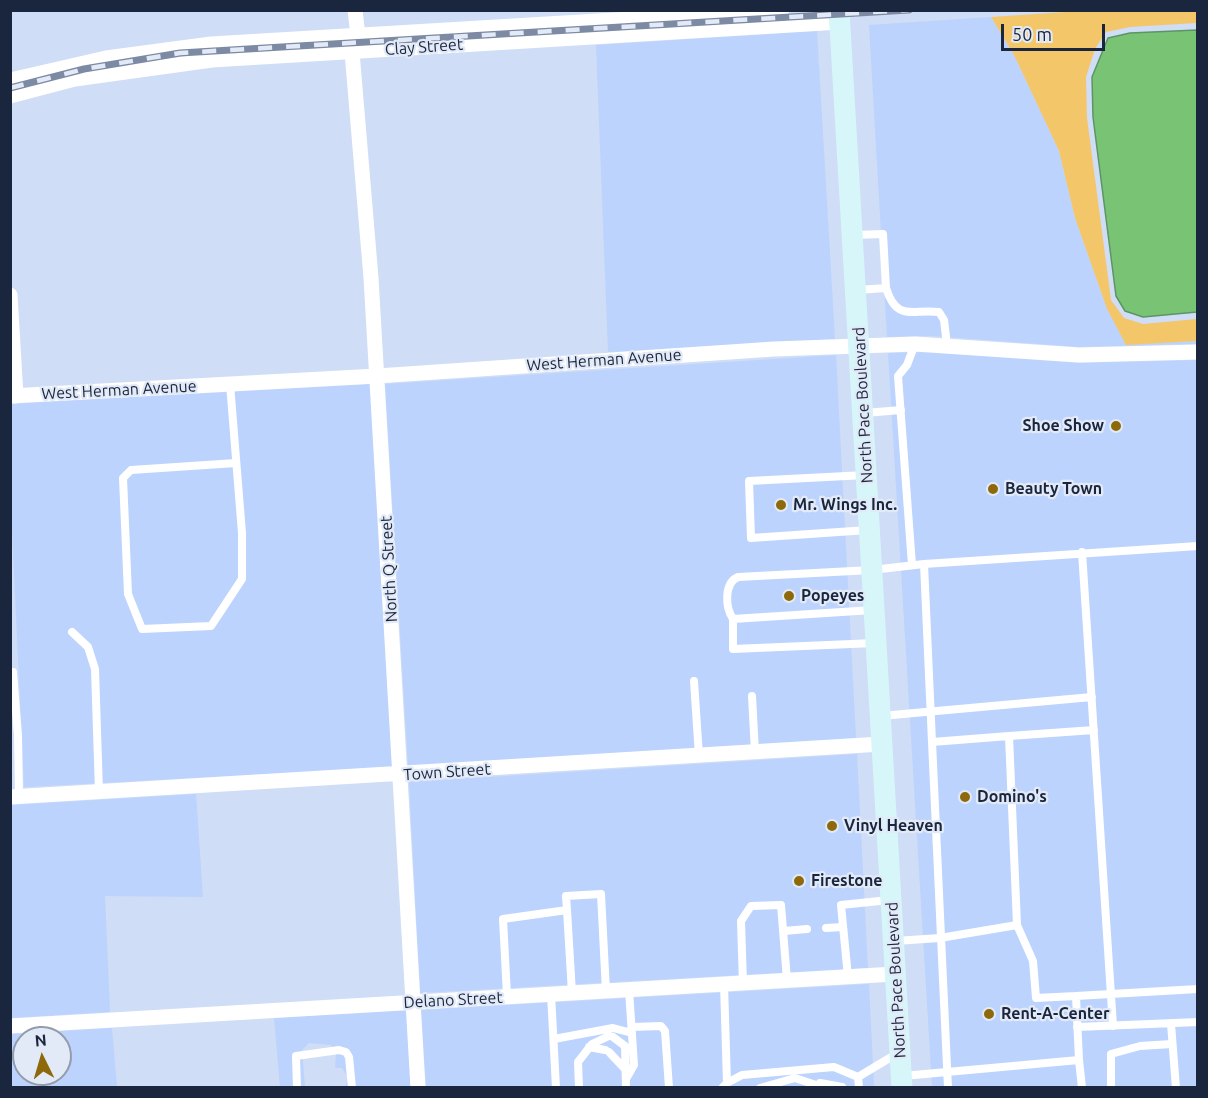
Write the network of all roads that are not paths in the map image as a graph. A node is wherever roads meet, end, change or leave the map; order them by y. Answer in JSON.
{"nodes":[{"id":1,"x":355,"y":10,"type":"edge"},
{"id":2,"x":782,"y":10,"type":"edge"},
{"id":3,"x":840,"y":16,"type":"edge"},
{"id":4,"x":358,"y":36,"type":"junction"},
{"id":5,"x":352,"y":52,"type":"junction"},
{"id":6,"x":10,"y":80,"type":"edge"},
{"id":7,"x":10,"y":96,"type":"edge"},
{"id":8,"x":853,"y":235,"type":"junction"},
{"id":9,"x":886,"y":288,"type":"junction"},
{"id":10,"x":856,"y":290,"type":"junction"},
{"id":11,"x":10,"y":296,"type":"edge"},
{"id":12,"x":915,"y":344,"type":"junction"},
{"id":13,"x":947,"y":345,"type":"junction"},
{"id":14,"x":860,"y":346,"type":"junction"},
{"id":15,"x":1197,"y":352,"type":"edge"},
{"id":16,"x":377,"y":376,"type":"junction"},
{"id":17,"x":230,"y":384,"type":"junction"},
{"id":18,"x":13,"y":396,"type":"edge"},
{"id":19,"x":901,"y":410,"type":"junction"},
{"id":20,"x":864,"y":413,"type":"junction"},
{"id":21,"x":237,"y":463,"type":"junction"},
{"id":22,"x":867,"y":475,"type":"junction"},
{"id":23,"x":870,"y":530,"type":"junction"},
{"id":24,"x":1197,"y":546,"type":"edge"},
{"id":25,"x":1082,"y":552,"type":"junction"},
{"id":26,"x":924,"y":564,"type":"junction"},
{"id":27,"x":912,"y":566,"type":"junction"},
{"id":28,"x":872,"y":570,"type":"junction"},
{"id":29,"x":875,"y":610,"type":"junction"},
{"id":30,"x":733,"y":619,"type":"junction"},
{"id":31,"x":72,"y":633,"type":"dead end"},
{"id":32,"x":877,"y":643,"type":"junction"},
{"id":33,"x":13,"y":672,"type":"dead end"},
{"id":34,"x":694,"y":681,"type":"dead end"},
{"id":35,"x":752,"y":696,"type":"dead end"},
{"id":36,"x":1092,"y":697,"type":"junction"},
{"id":37,"x":931,"y":711,"type":"junction"},
{"id":38,"x":881,"y":716,"type":"junction"},
{"id":39,"x":1094,"y":730,"type":"junction"},
{"id":40,"x":1009,"y":736,"type":"junction"},
{"id":41,"x":932,"y":742,"type":"junction"},
{"id":42,"x":882,"y":744,"type":"junction"},
{"id":43,"x":755,"y":752,"type":"junction"},
{"id":44,"x":699,"y":756,"type":"junction"},
{"id":45,"x":401,"y":775,"type":"junction"},
{"id":46,"x":99,"y":792,"type":"junction"},
{"id":47,"x":15,"y":796,"type":"edge"},
{"id":48,"x":891,"y":899,"type":"junction"},
{"id":49,"x":567,"y":910,"type":"junction"},
{"id":50,"x":1017,"y":925,"type":"junction"},
{"id":51,"x":843,"y":927,"type":"junction"},
{"id":52,"x":826,"y":928,"type":"dead end"},
{"id":53,"x":807,"y":929,"type":"dead end"},
{"id":54,"x":784,"y":931,"type":"junction"},
{"id":55,"x":940,"y":938,"type":"junction"},
{"id":56,"x":893,"y":941,"type":"junction"},
{"id":57,"x":895,"y":974,"type":"junction"},
{"id":58,"x":848,"y":977,"type":"junction"},
{"id":59,"x":787,"y":980,"type":"junction"},
{"id":60,"x":724,"y":984,"type":"junction"},
{"id":61,"x":743,"y":984,"type":"junction"},
{"id":62,"x":1197,"y":989,"type":"edge"},
{"id":63,"x":629,"y":990,"type":"junction"},
{"id":64,"x":606,"y":991,"type":"junction"},
{"id":65,"x":572,"y":993,"type":"junction"},
{"id":66,"x":551,"y":994,"type":"junction"},
{"id":67,"x":1110,"y":994,"type":"junction"},
{"id":68,"x":507,"y":996,"type":"junction"},
{"id":69,"x":1076,"y":996,"type":"junction"},
{"id":70,"x":414,"y":1002,"type":"junction"},
{"id":71,"x":1197,"y":1022,"type":"edge"},
{"id":72,"x":1171,"y":1024,"type":"junction"},
{"id":73,"x":10,"y":1026,"type":"edge"},
{"id":74,"x":1113,"y":1026,"type":"junction"},
{"id":75,"x":1077,"y":1027,"type":"junction"},
{"id":76,"x":632,"y":1030,"type":"junction"},
{"id":77,"x":554,"y":1040,"type":"junction"},
{"id":78,"x":1172,"y":1044,"type":"junction"},
{"id":79,"x":589,"y":1047,"type":"junction"},
{"id":80,"x":899,"y":1052,"type":"junction"},
{"id":81,"x":1079,"y":1060,"type":"junction"},
{"id":82,"x":625,"y":1068,"type":"junction"},
{"id":83,"x":795,"y":1069,"type":"junction"},
{"id":84,"x":947,"y":1072,"type":"junction"},
{"id":85,"x":858,"y":1077,"type":"junction"},
{"id":86,"x":795,"y":1078,"type":"junction"},
{"id":87,"x":901,"y":1082,"type":"edge"},
{"id":88,"x":626,"y":1083,"type":"edge"},
{"id":89,"x":724,"y":1085,"type":"edge"},
{"id":90,"x":842,"y":1087,"type":"edge"},
{"id":91,"x":297,"y":1088,"type":"edge"},
{"id":92,"x":352,"y":1088,"type":"edge"},
{"id":93,"x":418,"y":1088,"type":"edge"},
{"id":94,"x":556,"y":1088,"type":"edge"},
{"id":95,"x":579,"y":1088,"type":"edge"},
{"id":96,"x":669,"y":1088,"type":"edge"},
{"id":97,"x":760,"y":1088,"type":"edge"},
{"id":98,"x":769,"y":1088,"type":"edge"},
{"id":99,"x":780,"y":1088,"type":"edge"},
{"id":100,"x":794,"y":1088,"type":"edge"},
{"id":101,"x":808,"y":1088,"type":"edge"},
{"id":102,"x":825,"y":1088,"type":"edge"},
{"id":103,"x":859,"y":1088,"type":"edge"},
{"id":104,"x":948,"y":1088,"type":"edge"},
{"id":105,"x":1082,"y":1088,"type":"edge"},
{"id":106,"x":1111,"y":1088,"type":"edge"},
{"id":107,"x":1176,"y":1088,"type":"edge"}],
"edges":[{"from":1,"to":4,"type":"street"},
{"from":2,"to":4,"type":"street","name":"Clay Street"},
{"from":3,"to":5,"type":"street","name":"Clay Street"},
{"from":3,"to":8,"type":"main road","name":"North Pace Boulevard"},
{"from":4,"to":6,"type":"street","name":"Clay Street"},
{"from":5,"to":7,"type":"street","name":"Clay Street"},
{"from":5,"to":16,"type":"street","name":"North Q Street"},
{"from":8,"to":9,"type":"lane"},
{"from":8,"to":10,"type":"main road","name":"North Pace Boulevard"},
{"from":9,"to":10,"type":"lane"},
{"from":9,"to":13,"type":"lane"},
{"from":10,"to":14,"type":"main road","name":"North Pace Boulevard"},
{"from":11,"to":18,"type":"street"},
{"from":12,"to":13,"type":"street","name":"West Herman Avenue"},
{"from":12,"to":14,"type":"street","name":"West Herman Avenue"},
{"from":12,"to":19,"type":"lane"},
{"from":13,"to":15,"type":"street","name":"West Herman Avenue"},
{"from":14,"to":16,"type":"street","name":"West Herman Avenue"},
{"from":14,"to":20,"type":"main road","name":"North Pace Boulevard"},
{"from":16,"to":17,"type":"street","name":"West Herman Avenue"},
{"from":16,"to":45,"type":"street","name":"North Q Street"},
{"from":17,"to":18,"type":"street","name":"West Herman Avenue"},
{"from":17,"to":21,"type":"lane"},
{"from":19,"to":20,"type":"lane"},
{"from":19,"to":27,"type":"lane"},
{"from":20,"to":22,"type":"main road","name":"North Pace Boulevard"},
{"from":21,"to":21,"type":"lane"},
{"from":22,"to":23,"type":"main road","name":"North Pace Boulevard"},
{"from":22,"to":23,"type":"lane"},
{"from":23,"to":28,"type":"main road","name":"North Pace Boulevard"},
{"from":24,"to":25,"type":"lane"},
{"from":25,"to":26,"type":"lane"},
{"from":25,"to":36,"type":"lane"},
{"from":26,"to":27,"type":"lane"},
{"from":26,"to":37,"type":"lane"},
{"from":27,"to":28,"type":"lane"},
{"from":28,"to":29,"type":"main road","name":"North Pace Boulevard"},
{"from":28,"to":30,"type":"lane"},
{"from":29,"to":30,"type":"lane"},
{"from":29,"to":32,"type":"main road","name":"North Pace Boulevard"},
{"from":30,"to":32,"type":"lane"},
{"from":31,"to":46,"type":"lane"},
{"from":32,"to":38,"type":"main road","name":"North Pace Boulevard"},
{"from":33,"to":47,"type":"lane"},
{"from":34,"to":44,"type":"lane"},
{"from":35,"to":43,"type":"lane"},
{"from":36,"to":37,"type":"lane"},
{"from":36,"to":39,"type":"lane"},
{"from":37,"to":38,"type":"lane"},
{"from":37,"to":41,"type":"lane"},
{"from":38,"to":42,"type":"main road","name":"North Pace Boulevard"},
{"from":39,"to":40,"type":"lane"},
{"from":39,"to":67,"type":"lane"},
{"from":40,"to":41,"type":"lane"},
{"from":40,"to":50,"type":"lane"},
{"from":41,"to":55,"type":"lane"},
{"from":42,"to":43,"type":"street","name":"Town Street"},
{"from":42,"to":48,"type":"main road","name":"North Pace Boulevard"},
{"from":43,"to":44,"type":"street","name":"Town Street"},
{"from":44,"to":45,"type":"street","name":"Town Street"},
{"from":45,"to":46,"type":"street","name":"Town Street"},
{"from":45,"to":70,"type":"street","name":"North Q Street"},
{"from":46,"to":47,"type":"street","name":"Town Street"},
{"from":48,"to":51,"type":"lane"},
{"from":48,"to":56,"type":"main road","name":"North Pace Boulevard"},
{"from":49,"to":64,"type":"lane"},
{"from":49,"to":65,"type":"lane"},
{"from":49,"to":68,"type":"lane"},
{"from":50,"to":55,"type":"lane"},
{"from":50,"to":69,"type":"lane"},
{"from":51,"to":52,"type":"lane"},
{"from":51,"to":58,"type":"lane"},
{"from":53,"to":54,"type":"lane"},
{"from":54,"to":59,"type":"lane"},
{"from":54,"to":61,"type":"lane"},
{"from":55,"to":56,"type":"lane"},
{"from":55,"to":84,"type":"lane"},
{"from":56,"to":57,"type":"main road","name":"North Pace Boulevard"},
{"from":57,"to":58,"type":"street","name":"Delano Street"},
{"from":57,"to":80,"type":"main road","name":"North Pace Boulevard"},
{"from":58,"to":59,"type":"street","name":"Delano Street"},
{"from":59,"to":61,"type":"street","name":"Delano Street"},
{"from":60,"to":61,"type":"street","name":"Delano Street"},
{"from":60,"to":63,"type":"street","name":"Delano Street"},
{"from":60,"to":89,"type":"lane"},
{"from":62,"to":67,"type":"lane"},
{"from":63,"to":64,"type":"street","name":"Delano Street"},
{"from":63,"to":76,"type":"lane"},
{"from":64,"to":65,"type":"street","name":"Delano Street"},
{"from":65,"to":66,"type":"street","name":"Delano Street"},
{"from":66,"to":68,"type":"street","name":"Delano Street"},
{"from":66,"to":77,"type":"lane"},
{"from":67,"to":69,"type":"lane"},
{"from":67,"to":74,"type":"lane"},
{"from":68,"to":70,"type":"street","name":"Delano Street"},
{"from":69,"to":75,"type":"lane"},
{"from":70,"to":73,"type":"street","name":"Delano Street"},
{"from":70,"to":93,"type":"street","name":"North Q Street"},
{"from":71,"to":72,"type":"lane"},
{"from":72,"to":74,"type":"lane"},
{"from":72,"to":78,"type":"lane"},
{"from":74,"to":75,"type":"lane"},
{"from":75,"to":81,"type":"lane"},
{"from":76,"to":77,"type":"lane"},
{"from":76,"to":88,"type":"lane"},
{"from":76,"to":96,"type":"lane"},
{"from":77,"to":94,"type":"lane"},
{"from":78,"to":106,"type":"lane"},
{"from":78,"to":107,"type":"lane"},
{"from":79,"to":82,"type":"lane"},
{"from":79,"to":82,"type":"lane"},
{"from":79,"to":95,"type":"lane"},
{"from":80,"to":85,"type":"lane"},
{"from":80,"to":87,"type":"main road","name":"North Pace Boulevard"},
{"from":81,"to":84,"type":"lane"},
{"from":81,"to":105,"type":"lane"},
{"from":82,"to":88,"type":"lane"},
{"from":83,"to":85,"type":"lane"},
{"from":83,"to":86,"type":"lane"},
{"from":83,"to":89,"type":"lane"},
{"from":84,"to":87,"type":"lane"},
{"from":84,"to":104,"type":"lane"},
{"from":85,"to":103,"type":"lane"},
{"from":86,"to":90,"type":"lane"},
{"from":86,"to":97,"type":"lane"},
{"from":86,"to":98,"type":"lane"},
{"from":86,"to":99,"type":"lane"},
{"from":86,"to":100,"type":"lane"},
{"from":86,"to":101,"type":"lane"},
{"from":86,"to":102,"type":"lane"},
{"from":91,"to":92,"type":"lane"}]}
